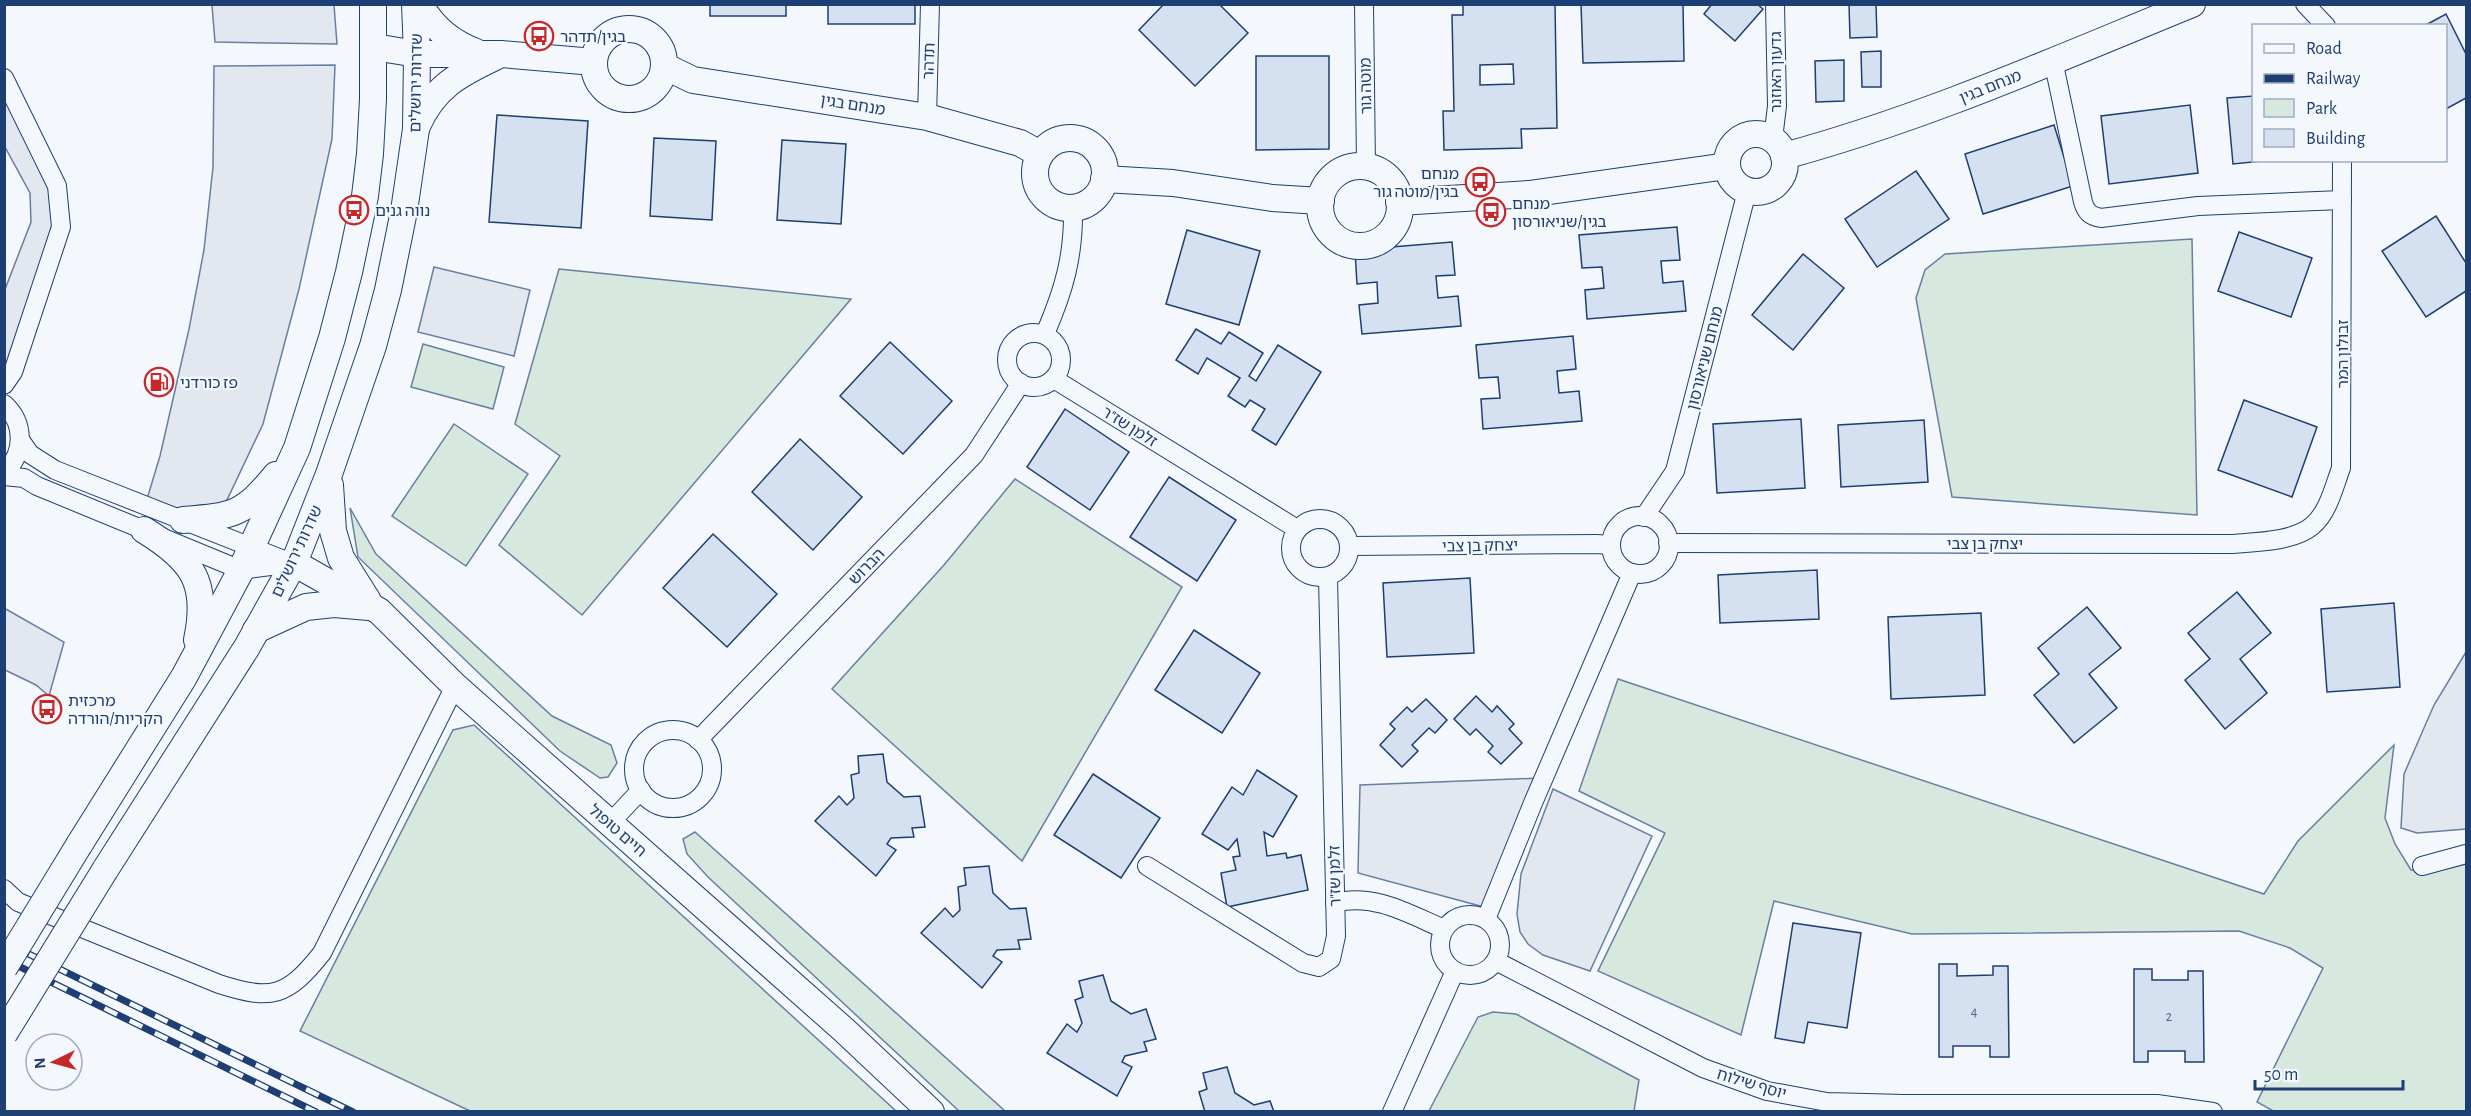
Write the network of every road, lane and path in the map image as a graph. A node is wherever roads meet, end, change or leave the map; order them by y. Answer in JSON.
{"nodes":[{"id":1,"x":373,"y":4,"type":"edge"},
{"id":2,"x":415,"y":4,"type":"edge"},
{"id":3,"x":420,"y":4,"type":"edge"},
{"id":4,"x":930,"y":4,"type":"edge"},
{"id":5,"x":1364,"y":4,"type":"edge"},
{"id":6,"x":1775,"y":4,"type":"edge"},
{"id":7,"x":2192,"y":4,"type":"edge"},
{"id":8,"x":2305,"y":4,"type":"edge"},
{"id":9,"x":2324,"y":24,"type":"edge"},
{"id":10,"x":374,"y":47,"type":"junction"},
{"id":11,"x":417,"y":54,"type":"junction"},
{"id":12,"x":490,"y":54,"type":"junction"},
{"id":13,"x":2053,"y":60,"type":"junction"},
{"id":14,"x":594,"y":62,"type":"junction"},
{"id":15,"x":664,"y":66,"type":"junction"},
{"id":16,"x":4,"y":78,"type":"edge"},
{"id":17,"x":927,"y":117,"type":"junction"},
{"id":18,"x":416,"y":129,"type":"junction"},
{"id":19,"x":1779,"y":147,"type":"junction"},
{"id":20,"x":1040,"y":154,"type":"junction"},
{"id":21,"x":2342,"y":162,"type":"edge"},
{"id":22,"x":1727,"y":166,"type":"junction"},
{"id":23,"x":1366,"y":167,"type":"junction"},
{"id":24,"x":1104,"y":179,"type":"junction"},
{"id":25,"x":1747,"y":191,"type":"junction"},
{"id":26,"x":2342,"y":200,"type":"junction"},
{"id":27,"x":1321,"y":201,"type":"junction"},
{"id":28,"x":1400,"y":202,"type":"junction"},
{"id":29,"x":1073,"y":207,"type":"junction"},
{"id":30,"x":1045,"y":334,"type":"junction"},
{"id":31,"x":1054,"y":379,"type":"junction"},
{"id":32,"x":1021,"y":383,"type":"junction"},
{"id":33,"x":4,"y":385,"type":"edge"},
{"id":34,"x":4,"y":404,"type":"edge"},
{"id":35,"x":21,"y":441,"type":"junction"},
{"id":36,"x":297,"y":448,"type":"junction"},
{"id":37,"x":4,"y":474,"type":"edge"},
{"id":38,"x":329,"y":474,"type":"junction"},
{"id":39,"x":1644,"y":517,"type":"junction"},
{"id":40,"x":183,"y":520,"type":"junction"},
{"id":41,"x":1297,"y":529,"type":"junction"},
{"id":42,"x":144,"y":530,"type":"junction"},
{"id":43,"x":2300,"y":533,"type":"joint"},
{"id":44,"x":1668,"y":543,"type":"junction"},
{"id":45,"x":1611,"y":545,"type":"junction"},
{"id":46,"x":1350,"y":546,"type":"junction"},
{"id":47,"x":246,"y":559,"type":"junction"},
{"id":48,"x":294,"y":563,"type":"junction"},
{"id":49,"x":1632,"y":573,"type":"junction"},
{"id":50,"x":1328,"y":577,"type":"junction"},
{"id":51,"x":372,"y":607,"type":"junction"},
{"id":52,"x":256,"y":630,"type":"junction"},
{"id":53,"x":183,"y":677,"type":"junction"},
{"id":54,"x":455,"y":686,"type":"junction"},
{"id":55,"x":698,"y":740,"type":"junction"},
{"id":56,"x":641,"y":790,"type":"junction"},
{"id":57,"x":610,"y":823,"type":"junction"},
{"id":58,"x":2466,"y":854,"type":"edge"},
{"id":59,"x":1147,"y":866,"type":"dead end"},
{"id":60,"x":2422,"y":866,"type":"dead end"},
{"id":61,"x":4,"y":889,"type":"edge"},
{"id":62,"x":1335,"y":903,"type":"junction"},
{"id":63,"x":1486,"y":919,"type":"junction"},
{"id":64,"x":1444,"y":929,"type":"junction"},
{"id":65,"x":1496,"y":961,"type":"junction"},
{"id":66,"x":4,"y":968,"type":"edge"},
{"id":67,"x":1455,"y":971,"type":"junction"},
{"id":68,"x":4,"y":1034,"type":"edge"},
{"id":69,"x":931,"y":1112,"type":"edge"},
{"id":70,"x":1392,"y":1112,"type":"edge"},
{"id":71,"x":2213,"y":1112,"type":"edge"}],
"edges":[{"from":1,"to":10,"type":"street"},
{"from":2,"to":11,"type":"street","name":"שדרות ירושלים"},
{"from":3,"to":12,"type":"street"},
{"from":4,"to":17,"type":"street","name":"תדהר"},
{"from":5,"to":23,"type":"street","name":"מוטה גור"},
{"from":6,"to":19,"type":"street","name":"גדעון האוזנר"},
{"from":7,"to":13,"type":"street","name":"מנחם בגין"},
{"from":8,"to":9,"type":"street"},
{"from":10,"to":11,"type":"street"},
{"from":10,"to":36,"type":"street"},
{"from":11,"to":12,"type":"street"},
{"from":11,"to":18,"type":"street","name":"שדרות ירושלים"},
{"from":12,"to":14,"type":"street"},
{"from":12,"to":18,"type":"street"},
{"from":13,"to":19,"type":"street","name":"מנחם בגין"},
{"from":13,"to":26,"type":"street"},
{"from":14,"to":15,"type":"street"},
{"from":14,"to":15,"type":"street"},
{"from":15,"to":17,"type":"street","name":"מנחם בגין"},
{"from":16,"to":33,"type":"street"},
{"from":17,"to":20,"type":"street","name":"מנחם בגין"},
{"from":18,"to":38,"type":"street","name":"שדרות ירושלים"},
{"from":19,"to":22,"type":"street"},
{"from":19,"to":25,"type":"street"},
{"from":20,"to":24,"type":"street"},
{"from":20,"to":29,"type":"street"},
{"from":21,"to":26,"type":"street","name":"זבולון המר"},
{"from":22,"to":25,"type":"street"},
{"from":22,"to":28,"type":"street"},
{"from":23,"to":27,"type":"street"},
{"from":23,"to":28,"type":"street"},
{"from":24,"to":27,"type":"street"},
{"from":24,"to":29,"type":"street"},
{"from":25,"to":39,"type":"street","name":"מנחם שניאורסון"},
{"from":26,"to":43,"type":"street","name":"זבולון המר"},
{"from":27,"to":28,"type":"street"},
{"from":29,"to":30,"type":"street"},
{"from":30,"to":31,"type":"street"},
{"from":30,"to":32,"type":"street"},
{"from":31,"to":32,"type":"street"},
{"from":31,"to":41,"type":"street","name":"זלמן שז\"ר"},
{"from":32,"to":55,"type":"street","name":"הברוש"},
{"from":34,"to":35,"type":"street"},
{"from":35,"to":37,"type":"street"},
{"from":35,"to":40,"type":"street"},
{"from":36,"to":40,"type":"street"},
{"from":36,"to":47,"type":"street"},
{"from":37,"to":42,"type":"street"},
{"from":38,"to":48,"type":"street","name":"שדרות ירושלים"},
{"from":38,"to":51,"type":"street"},
{"from":39,"to":44,"type":"street"},
{"from":39,"to":45,"type":"street"},
{"from":40,"to":47,"type":"street"},
{"from":41,"to":46,"type":"street"},
{"from":41,"to":50,"type":"street"},
{"from":42,"to":47,"type":"street"},
{"from":42,"to":53,"type":"street"},
{"from":43,"to":44,"type":"street","name":"יצחק בן צבי"},
{"from":44,"to":49,"type":"street"},
{"from":45,"to":46,"type":"street","name":"יצחק בן צבי"},
{"from":45,"to":49,"type":"street"},
{"from":46,"to":50,"type":"street"},
{"from":47,"to":48,"type":"street"},
{"from":47,"to":48,"type":"street"},
{"from":47,"to":53,"type":"street"},
{"from":48,"to":51,"type":"street","name":"חיים טופול"},
{"from":48,"to":52,"type":"street","name":"שדרות ירושלים"},
{"from":49,"to":63,"type":"street"},
{"from":50,"to":62,"type":"street","name":"זלמן שז\"ר"},
{"from":51,"to":52,"type":"street"},
{"from":51,"to":54,"type":"street","name":"חיים טופול"},
{"from":52,"to":68,"type":"street","name":"שדרות ירושלים","bridge":true},
{"from":53,"to":66,"type":"street","bridge":true},
{"from":54,"to":57,"type":"street","name":"חיים טופול"},
{"from":54,"to":61,"type":"street"},
{"from":55,"to":56,"type":"street"},
{"from":55,"to":56,"type":"street"},
{"from":56,"to":57,"type":"street"},
{"from":57,"to":69,"type":"street","name":"חיים טופול"},
{"from":58,"to":60,"type":"street"},
{"from":59,"to":62,"type":"street","name":"זלמן שז\"ר"},
{"from":62,"to":64,"type":"street"},
{"from":63,"to":64,"type":"street"},
{"from":63,"to":65,"type":"street"},
{"from":64,"to":67,"type":"street"},
{"from":65,"to":67,"type":"street"},
{"from":65,"to":71,"type":"street","name":"יוסף שילוח"},
{"from":67,"to":70,"type":"street"}]}
